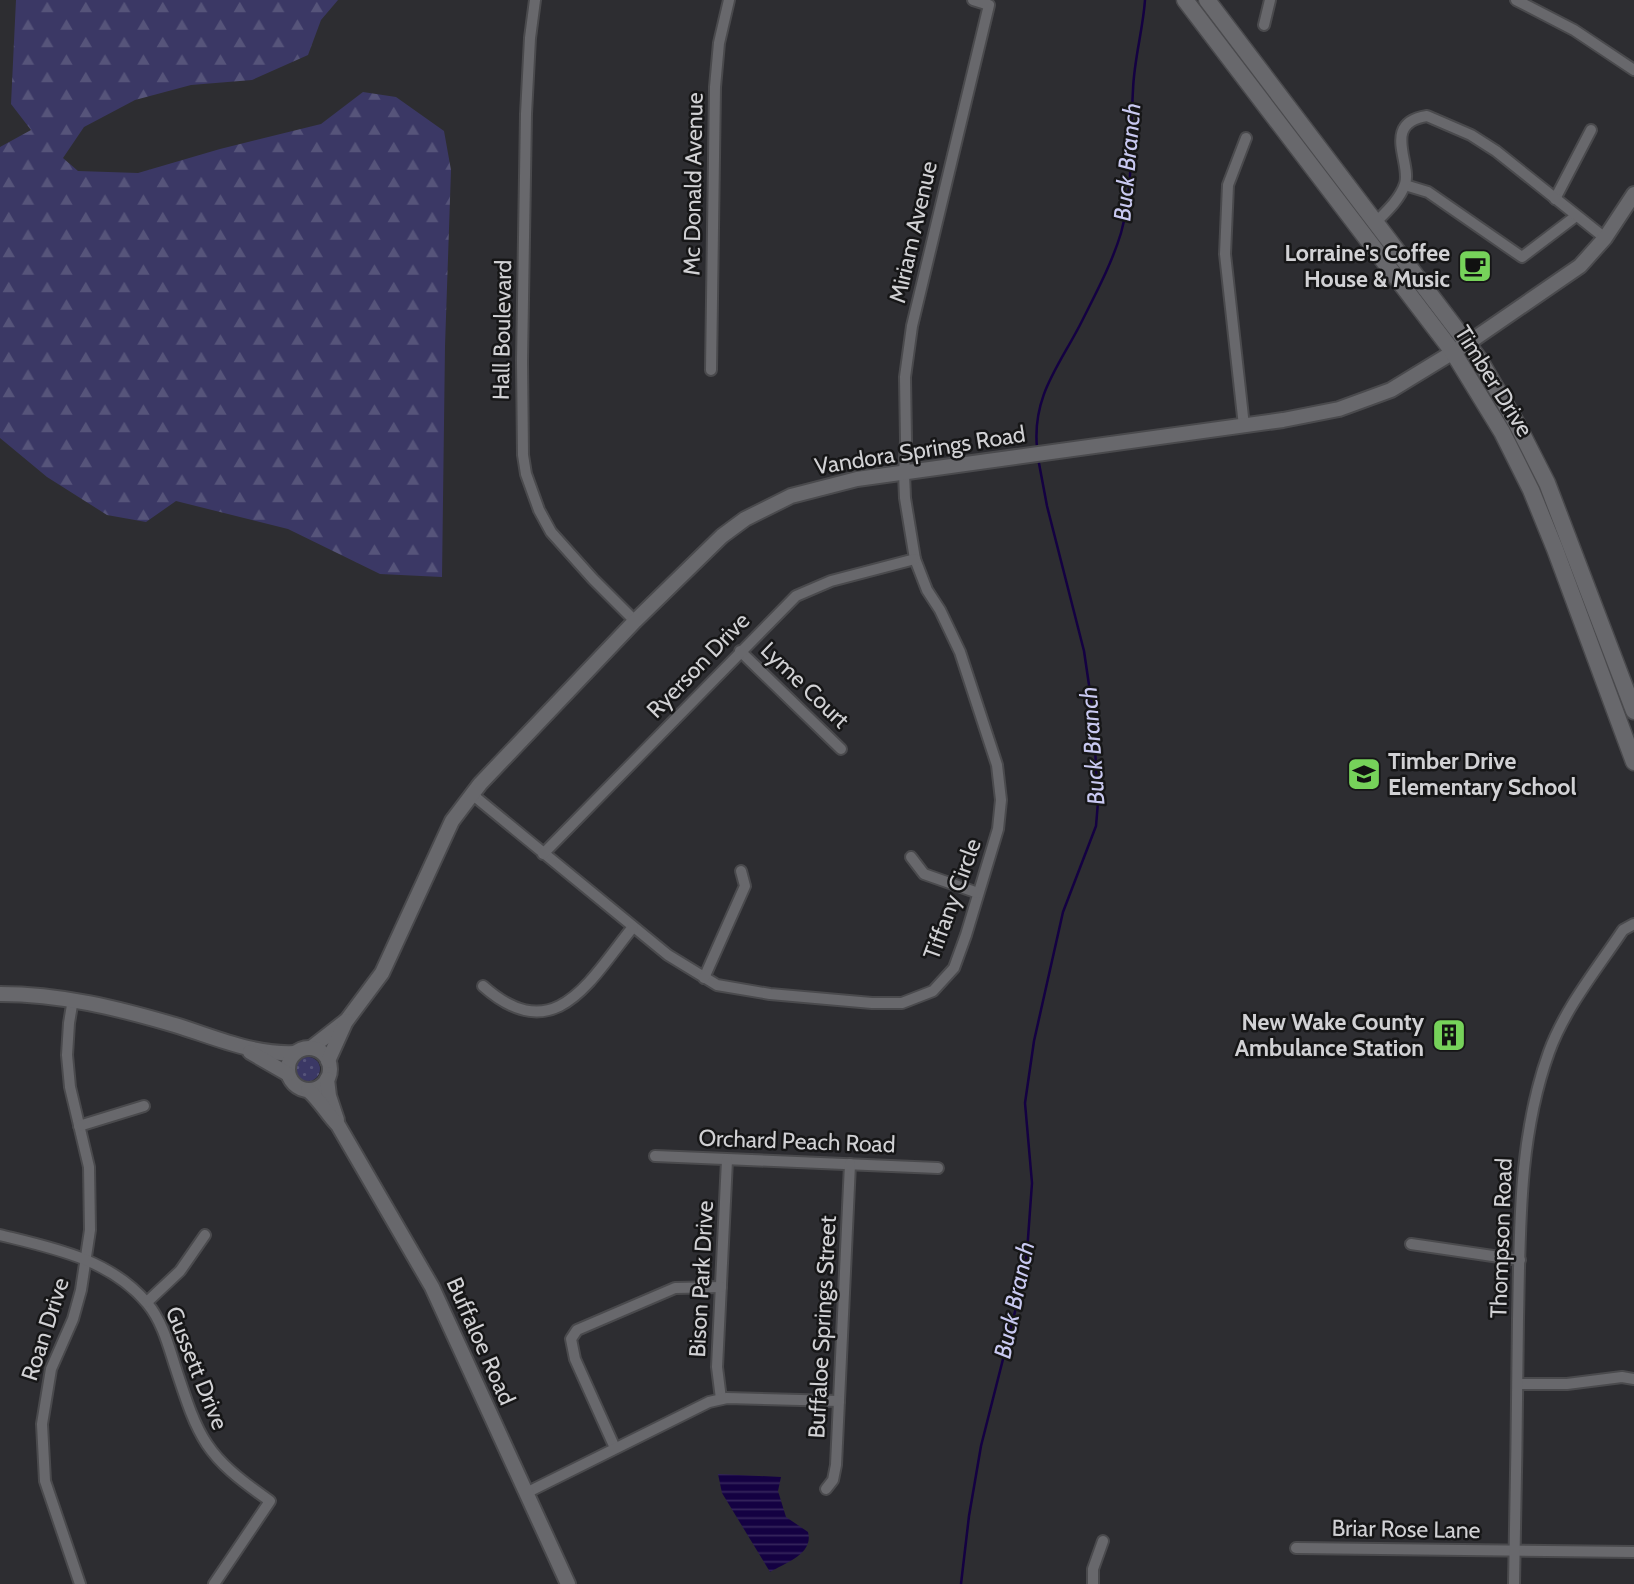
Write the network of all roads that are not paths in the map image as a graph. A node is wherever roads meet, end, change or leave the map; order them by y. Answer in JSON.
{"nodes":[{"id":1,"x":535,"y":0,"type":"edge"},
{"id":2,"x":729,"y":0,"type":"edge"},
{"id":3,"x":973,"y":0,"type":"edge"},
{"id":4,"x":1185,"y":0,"type":"edge"},
{"id":5,"x":1207,"y":0,"type":"edge"},
{"id":6,"x":1270,"y":0,"type":"edge"},
{"id":7,"x":1516,"y":0,"type":"edge"},
{"id":8,"x":1264,"y":25,"type":"dead end"},
{"id":9,"x":1634,"y":70,"type":"edge"},
{"id":10,"x":1591,"y":130,"type":"dead end"},
{"id":11,"x":1246,"y":138,"type":"dead end"},
{"id":12,"x":1405,"y":185,"type":"junction"},
{"id":13,"x":1634,"y":194,"type":"edge"},
{"id":14,"x":1555,"y":199,"type":"junction"},
{"id":15,"x":1576,"y":216,"type":"junction"},
{"id":16,"x":1375,"y":223,"type":"junction"},
{"id":17,"x":1605,"y":238,"type":"junction"},
{"id":18,"x":1468,"y":343,"type":"junction"},
{"id":19,"x":1453,"y":352,"type":"junction"},
{"id":20,"x":711,"y":370,"type":"dead end"},
{"id":21,"x":1244,"y":426,"type":"junction"},
{"id":22,"x":904,"y":473,"type":"junction"},
{"id":23,"x":915,"y":559,"type":"junction"},
{"id":24,"x":635,"y":621,"type":"junction"},
{"id":25,"x":740,"y":651,"type":"junction"},
{"id":26,"x":1634,"y":711,"type":"edge"},
{"id":27,"x":841,"y":749,"type":"dead end"},
{"id":28,"x":1634,"y":762,"type":"edge"},
{"id":29,"x":473,"y":795,"type":"junction"},
{"id":30,"x":543,"y":854,"type":"junction"},
{"id":31,"x":911,"y":857,"type":"dead end"},
{"id":32,"x":741,"y":871,"type":"dead end"},
{"id":33,"x":978,"y":893,"type":"junction"},
{"id":34,"x":1634,"y":924,"type":"edge"},
{"id":35,"x":633,"y":927,"type":"junction"},
{"id":36,"x":704,"y":978,"type":"junction"},
{"id":37,"x":483,"y":986,"type":"dead end"},
{"id":38,"x":0,"y":994,"type":"edge"},
{"id":39,"x":73,"y":999,"type":"junction"},
{"id":40,"x":347,"y":1020,"type":"junction"},
{"id":41,"x":311,"y":1048,"type":"junction"},
{"id":42,"x":246,"y":1049,"type":"junction"},
{"id":43,"x":295,"y":1053,"type":"junction"},
{"id":44,"x":328,"y":1061,"type":"junction"},
{"id":45,"x":288,"y":1074,"type":"junction"},
{"id":46,"x":327,"y":1079,"type":"junction"},
{"id":47,"x":308,"y":1090,"type":"junction"},
{"id":48,"x":144,"y":1106,"type":"dead end"},
{"id":49,"x":338,"y":1125,"type":"junction"},
{"id":50,"x":79,"y":1126,"type":"junction"},
{"id":51,"x":654,"y":1156,"type":"dead end"},
{"id":52,"x":727,"y":1160,"type":"junction"},
{"id":53,"x":850,"y":1164,"type":"junction"},
{"id":54,"x":938,"y":1168,"type":"dead end"},
{"id":55,"x":0,"y":1234,"type":"edge"},
{"id":56,"x":205,"y":1235,"type":"dead end"},
{"id":57,"x":1411,"y":1244,"type":"dead end"},
{"id":58,"x":86,"y":1259,"type":"junction"},
{"id":59,"x":1520,"y":1260,"type":"junction"},
{"id":60,"x":721,"y":1287,"type":"junction"},
{"id":61,"x":147,"y":1302,"type":"junction"},
{"id":62,"x":1634,"y":1378,"type":"edge"},
{"id":63,"x":1518,"y":1384,"type":"junction"},
{"id":64,"x":721,"y":1399,"type":"junction"},
{"id":65,"x":839,"y":1401,"type":"junction"},
{"id":66,"x":615,"y":1448,"type":"junction"},
{"id":67,"x":826,"y":1489,"type":"dead end"},
{"id":68,"x":526,"y":1493,"type":"junction"},
{"id":69,"x":1103,"y":1541,"type":"dead end"},
{"id":70,"x":1296,"y":1548,"type":"dead end"},
{"id":71,"x":1515,"y":1551,"type":"junction"},
{"id":72,"x":1634,"y":1552,"type":"edge"},
{"id":73,"x":80,"y":1584,"type":"edge"},
{"id":74,"x":214,"y":1584,"type":"edge"},
{"id":75,"x":568,"y":1584,"type":"edge"},
{"id":76,"x":1093,"y":1584,"type":"edge"},
{"id":77,"x":1514,"y":1584,"type":"edge"}],
"edges":[{"from":1,"to":24,"type":"street","name":"Hall Boulevard"},
{"from":2,"to":20,"type":"street","name":"Mc Donald Avenue"},
{"from":3,"to":22,"type":"street","name":"Miriam Avenue"},
{"from":4,"to":19,"type":"main road","name":"Timber Drive"},
{"from":5,"to":16,"type":"main road","name":"Timber Drive"},
{"from":6,"to":8,"type":"street"},
{"from":7,"to":9,"type":"street"},
{"from":10,"to":14,"type":"street"},
{"from":11,"to":21,"type":"street"},
{"from":12,"to":14,"type":"street"},
{"from":12,"to":15,"type":"street"},
{"from":12,"to":16,"type":"street"},
{"from":13,"to":17,"type":"street","name":"Vandora Springs Road"},
{"from":14,"to":15,"type":"street"},
{"from":15,"to":17,"type":"street"},
{"from":16,"to":18,"type":"main road","name":"Timber Drive"},
{"from":17,"to":18,"type":"street","name":"Vandora Springs Road"},
{"from":18,"to":19,"type":"street","name":"Vandora Springs Road"},
{"from":18,"to":26,"type":"main road","name":"Timber Drive"},
{"from":19,"to":21,"type":"street","name":"Vandora Springs Road"},
{"from":19,"to":28,"type":"main road","name":"Timber Drive"},
{"from":21,"to":22,"type":"street","name":"Vandora Springs Road"},
{"from":22,"to":23,"type":"street","name":"Tiffany Circle"},
{"from":22,"to":24,"type":"street","name":"Vandora Springs Road"},
{"from":23,"to":25,"type":"street","name":"Ryerson Drive"},
{"from":23,"to":33,"type":"street","name":"Tiffany Circle"},
{"from":24,"to":29,"type":"street","name":"Vandora Springs Road"},
{"from":25,"to":27,"type":"street","name":"Lyme Court"},
{"from":25,"to":30,"type":"street","name":"Ryerson Drive"},
{"from":29,"to":30,"type":"street","name":"Tiffany Circle"},
{"from":29,"to":40,"type":"street","name":"Vandora Springs Road"},
{"from":30,"to":35,"type":"street","name":"Tiffany Circle"},
{"from":31,"to":33,"type":"street"},
{"from":32,"to":36,"type":"street"},
{"from":33,"to":36,"type":"street","name":"Tiffany Circle"},
{"from":34,"to":59,"type":"street","name":"Thompson Road"},
{"from":35,"to":36,"type":"street","name":"Tiffany Circle"},
{"from":35,"to":37,"type":"street"},
{"from":38,"to":39,"type":"street"},
{"from":39,"to":42,"type":"street"},
{"from":39,"to":50,"type":"street","name":"Roan Drive"},
{"from":40,"to":41,"type":"street","name":"Vandora Springs Road"},
{"from":40,"to":44,"type":"street","name":"Vandora Springs Road"},
{"from":41,"to":43,"type":"street"},
{"from":41,"to":44,"type":"street"},
{"from":42,"to":43,"type":"street"},
{"from":42,"to":45,"type":"street"},
{"from":43,"to":45,"type":"street"},
{"from":44,"to":46,"type":"street"},
{"from":45,"to":47,"type":"street"},
{"from":46,"to":47,"type":"street"},
{"from":46,"to":49,"type":"street","name":"Buffaloe Road"},
{"from":47,"to":49,"type":"street","name":"Buffaloe Road"},
{"from":48,"to":50,"type":"street"},
{"from":49,"to":68,"type":"street","name":"Buffaloe Road"},
{"from":50,"to":58,"type":"street","name":"Roan Drive"},
{"from":51,"to":52,"type":"street","name":"Orchard Peach Road"},
{"from":52,"to":53,"type":"street","name":"Orchard Peach Road"},
{"from":52,"to":60,"type":"street","name":"Bison Park Drive"},
{"from":53,"to":54,"type":"street","name":"Orchard Peach Road"},
{"from":53,"to":65,"type":"street","name":"Buffaloe Springs Street"},
{"from":55,"to":58,"type":"street","name":"Gussett Drive"},
{"from":56,"to":61,"type":"street"},
{"from":57,"to":59,"type":"street"},
{"from":58,"to":61,"type":"street","name":"Gussett Drive"},
{"from":58,"to":73,"type":"street","name":"Roan Drive"},
{"from":59,"to":63,"type":"street","name":"Thompson Road"},
{"from":60,"to":64,"type":"street","name":"Bison Park Drive"},
{"from":60,"to":66,"type":"street"},
{"from":61,"to":74,"type":"street","name":"Gussett Drive"},
{"from":62,"to":63,"type":"street"},
{"from":63,"to":71,"type":"street","name":"Thompson Road"},
{"from":64,"to":65,"type":"street"},
{"from":64,"to":66,"type":"street"},
{"from":65,"to":67,"type":"street","name":"Buffaloe Springs Street"},
{"from":66,"to":68,"type":"street"},
{"from":68,"to":75,"type":"street","name":"Buffaloe Road"},
{"from":69,"to":76,"type":"street"},
{"from":70,"to":71,"type":"street","name":"Briar Rose Lane"},
{"from":71,"to":72,"type":"street","name":"Briar Rose Lane"},
{"from":71,"to":77,"type":"street","name":"Thompson Road"}]}
